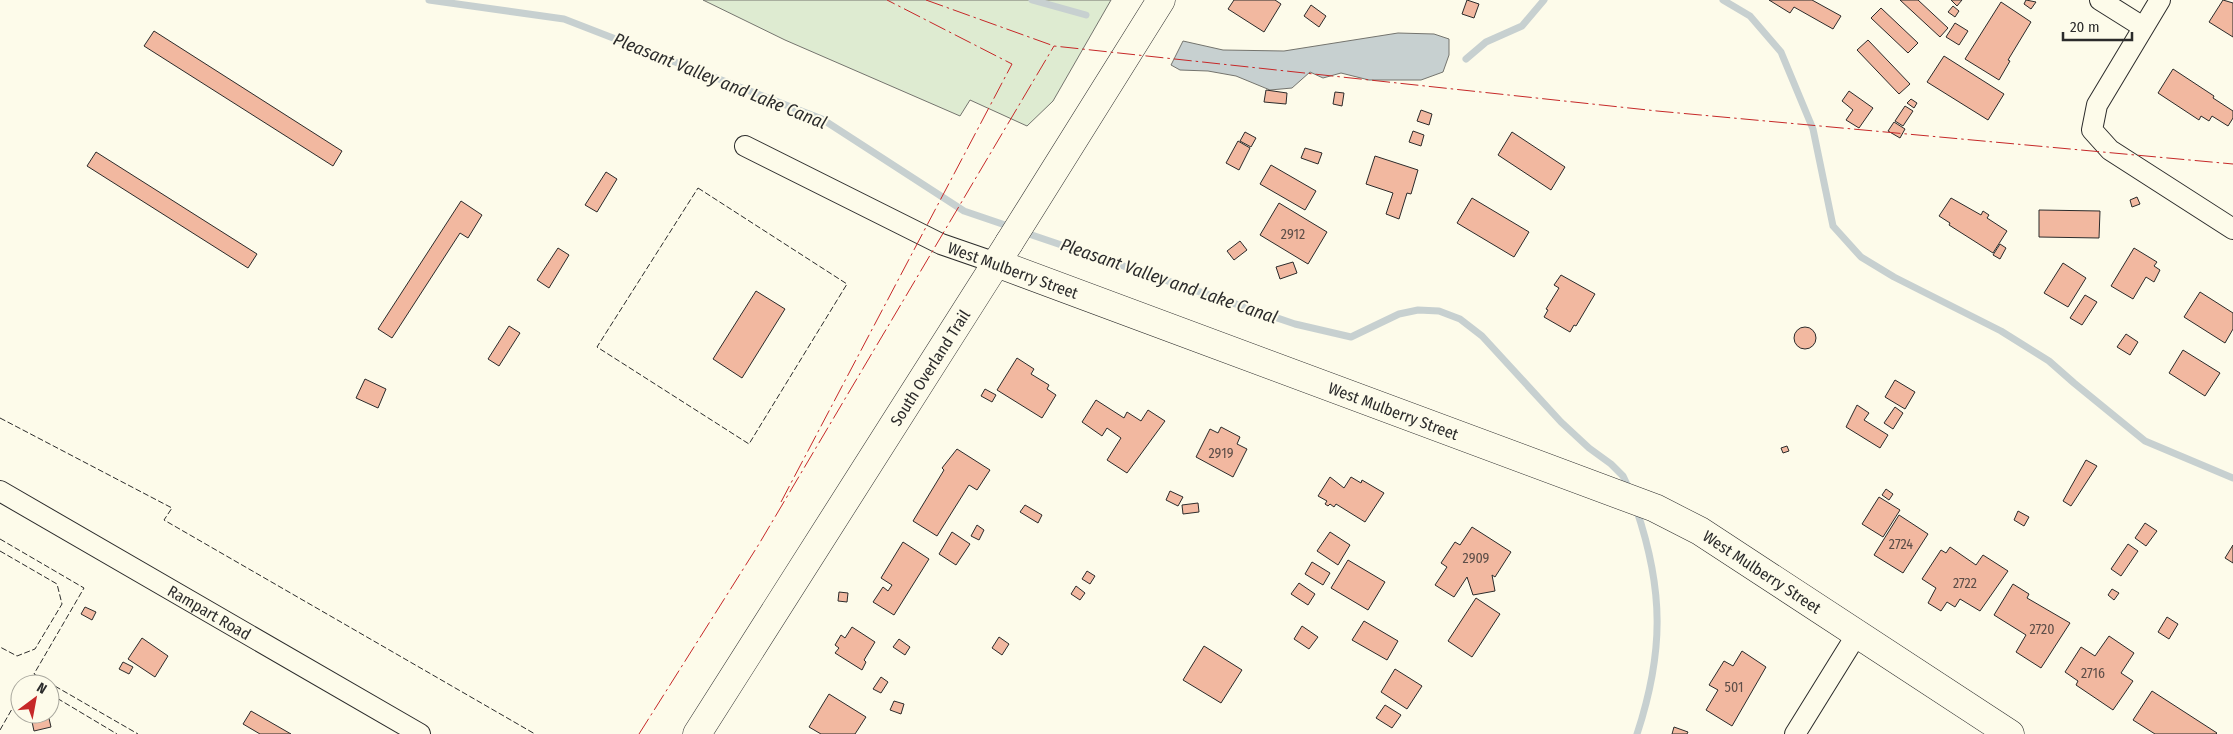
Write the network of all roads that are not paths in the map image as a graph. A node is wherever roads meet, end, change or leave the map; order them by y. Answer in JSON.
{"nodes":[{"id":1,"x":1161,"y":0,"type":"edge"},
{"id":2,"x":2100,"y":0,"type":"edge"},
{"id":3,"x":2160,"y":0,"type":"edge"},
{"id":4,"x":2143,"y":27,"type":"junction"},
{"id":5,"x":744,"y":146,"type":"dead end"},
{"id":6,"x":2233,"y":229,"type":"edge"},
{"id":7,"x":1003,"y":253,"type":"junction"},
{"id":8,"x":0,"y":491,"type":"edge"},
{"id":9,"x":1857,"y":634,"type":"junction"},
{"id":10,"x":420,"y":734,"type":"edge"},
{"id":11,"x":697,"y":734,"type":"edge"},
{"id":12,"x":1795,"y":734,"type":"edge"},
{"id":13,"x":2010,"y":734,"type":"edge"}],
"edges":[{"from":1,"to":7,"type":"main road","name":"South Overland Trail"},
{"from":2,"to":4,"type":"street"},
{"from":3,"to":4,"type":"street"},
{"from":4,"to":6,"type":"street"},
{"from":5,"to":7,"type":"street","name":"West Mulberry Street"},
{"from":7,"to":9,"type":"main road","name":"West Mulberry Street"},
{"from":7,"to":11,"type":"main road","name":"South Overland Trail"},
{"from":8,"to":10,"type":"street","name":"Rampart Road"},
{"from":9,"to":12,"type":"street"},
{"from":9,"to":13,"type":"main road","name":"West Mulberry Street"}]}
